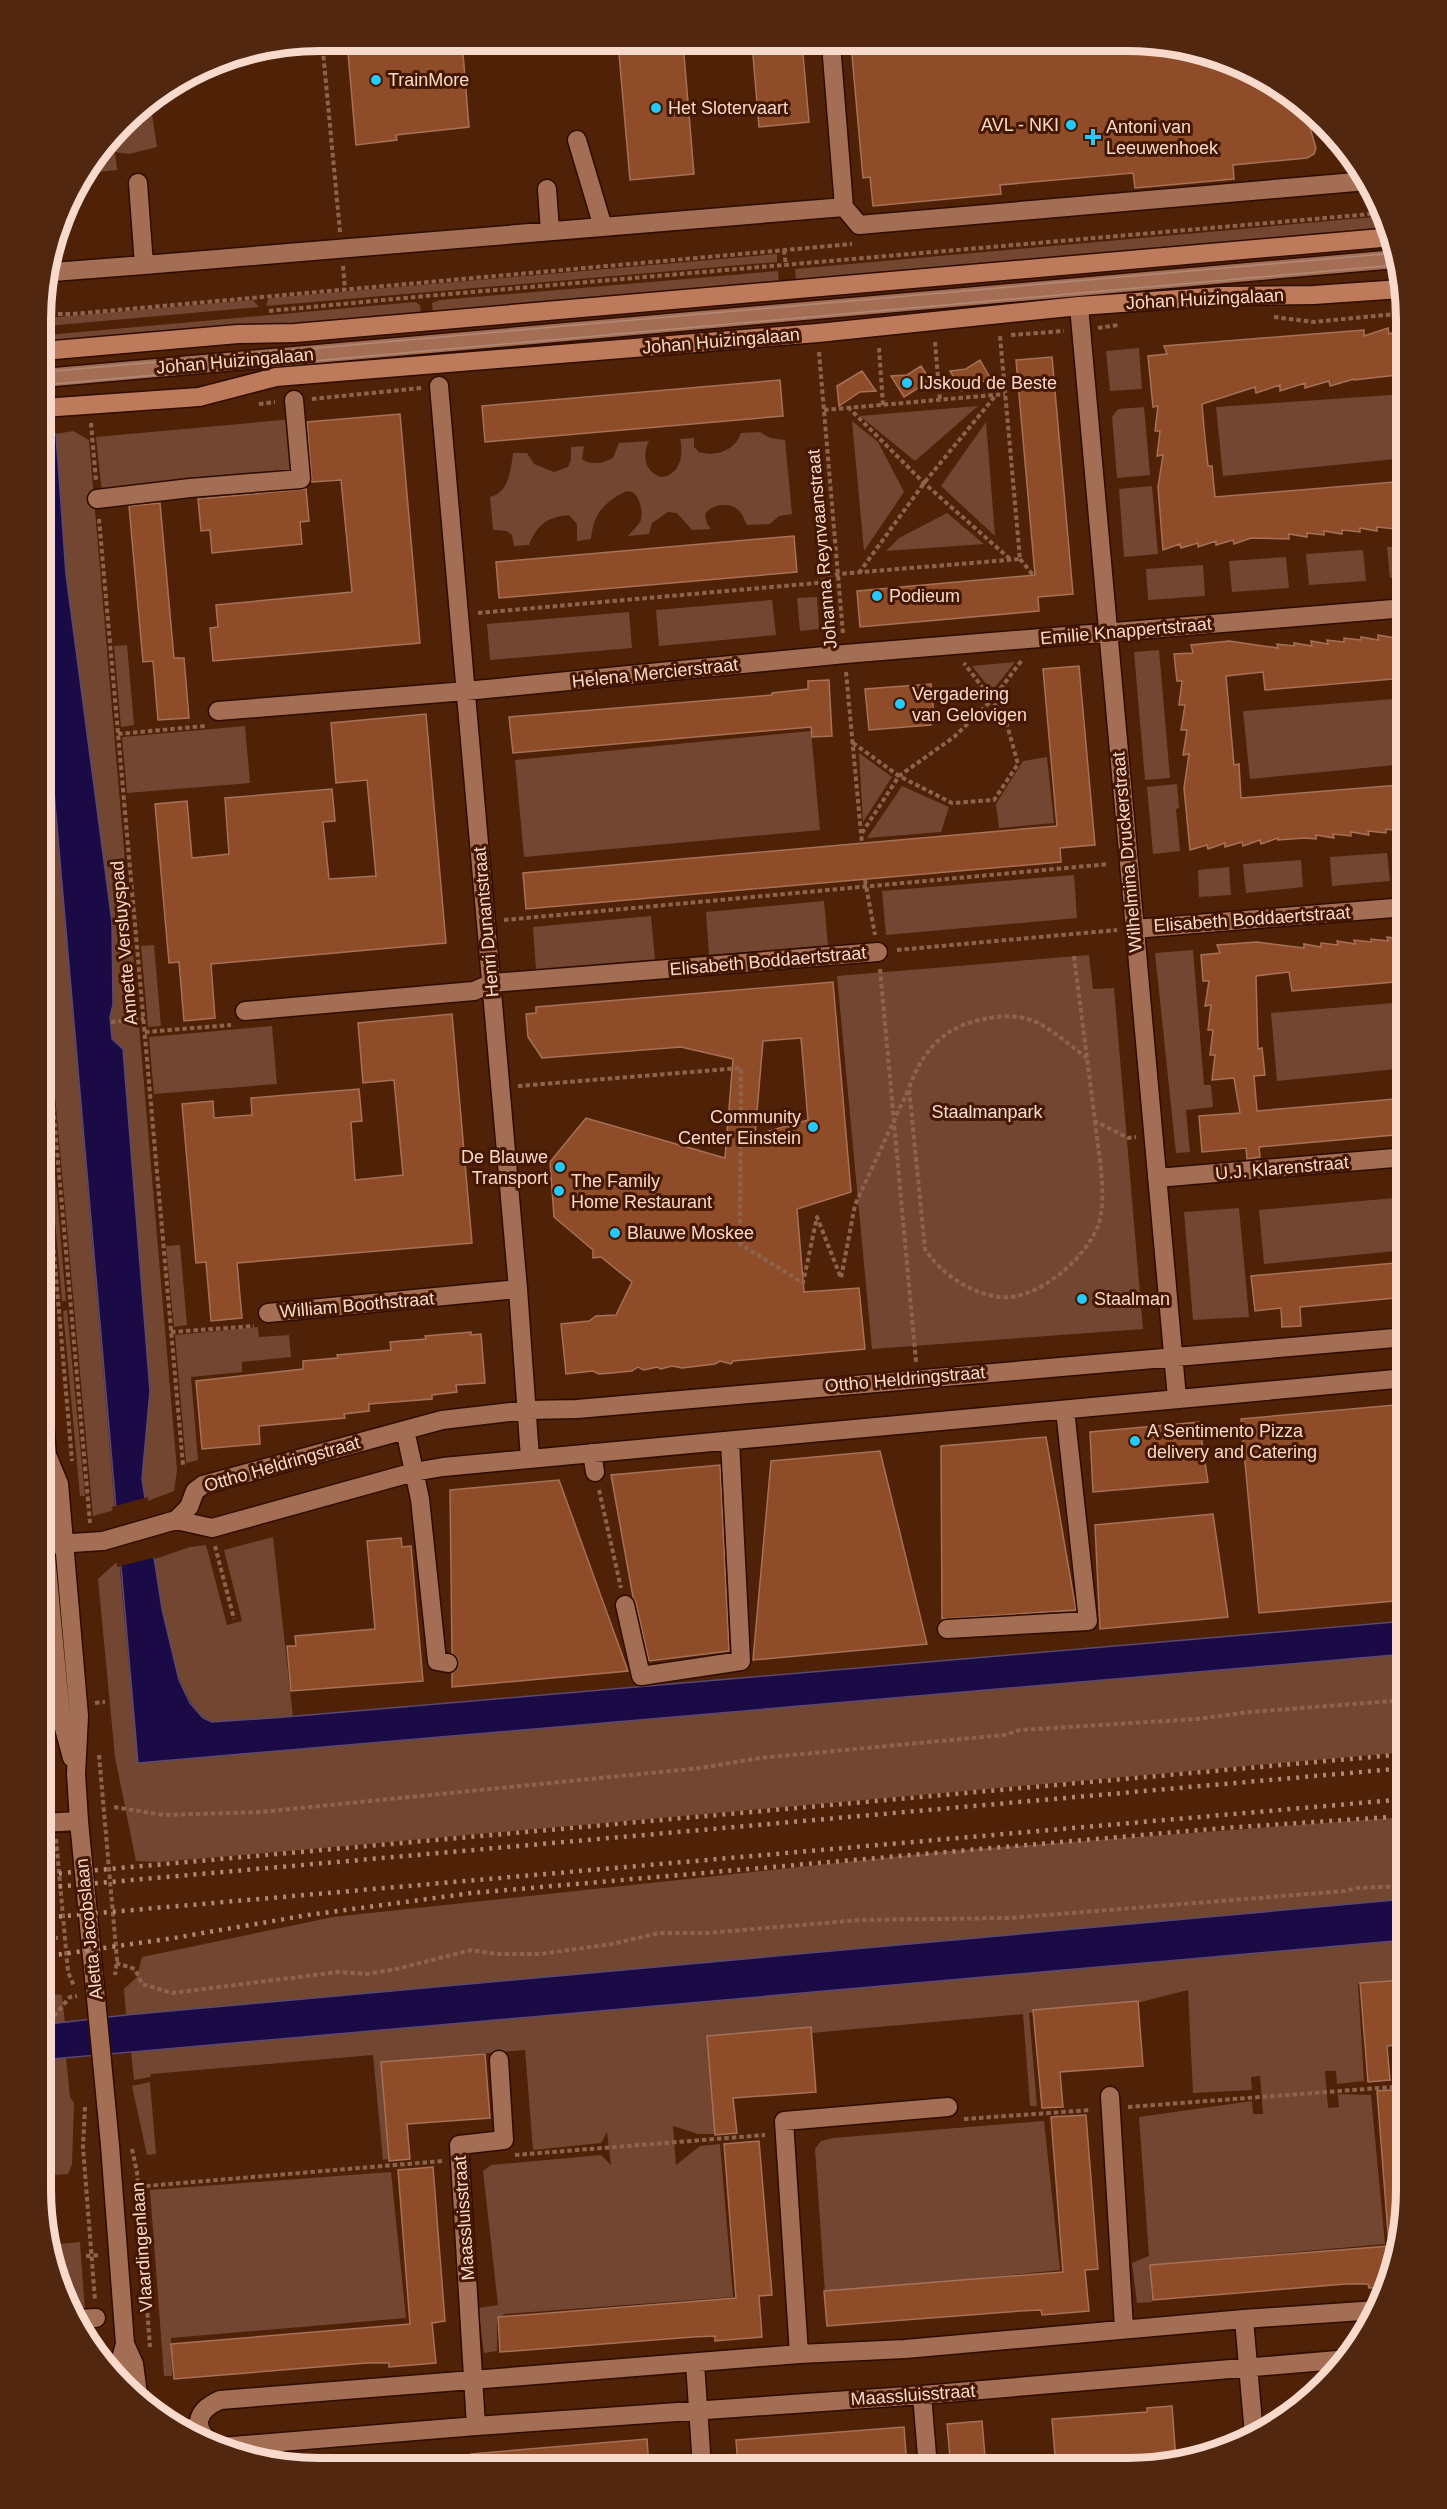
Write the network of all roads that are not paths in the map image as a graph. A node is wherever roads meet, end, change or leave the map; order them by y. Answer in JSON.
{"nodes":[{"id":1,"x":832,"y":51,"type":"edge"},
{"id":2,"x":577,"y":140,"type":"dead end"},
{"id":3,"x":1357,"y":182,"type":"edge"},
{"id":4,"x":138,"y":183,"type":"dead end"},
{"id":5,"x":547,"y":189,"type":"dead end"},
{"id":6,"x":844,"y":207,"type":"junction"},
{"id":7,"x":603,"y":227,"type":"junction"},
{"id":8,"x":550,"y":231,"type":"junction"},
{"id":9,"x":1383,"y":238,"type":"edge"},
{"id":10,"x":1389,"y":260,"type":"edge"},
{"id":11,"x":144,"y":265,"type":"junction"},
{"id":12,"x":55,"y":272,"type":"edge"},
{"id":13,"x":1394,"y":289,"type":"edge"},
{"id":14,"x":1079,"y":306,"type":"junction"},
{"id":15,"x":51,"y":350,"type":"edge"},
{"id":16,"x":51,"y":377,"type":"edge"},
{"id":17,"x":439,"y":386,"type":"dead end"},
{"id":18,"x":294,"y":400,"type":"dead end"},
{"id":19,"x":51,"y":407,"type":"edge"},
{"id":20,"x":97,"y":499,"type":"road end"},
{"id":21,"x":1396,"y":609,"type":"edge"},
{"id":22,"x":1108,"y":632,"type":"junction"},
{"id":23,"x":845,"y":654,"type":"joint"},
{"id":24,"x":466,"y":691,"type":"junction"},
{"id":25,"x":218,"y":711,"type":"road end"},
{"id":26,"x":1396,"y":909,"type":"edge"},
{"id":27,"x":1134,"y":929,"type":"junction"},
{"id":28,"x":878,"y":952,"type":"road end"},
{"id":29,"x":492,"y":983,"type":"junction"},
{"id":30,"x":245,"y":1011,"type":"road end"},
{"id":31,"x":1396,"y":1158,"type":"edge"},
{"id":32,"x":1157,"y":1178,"type":"junction"},
{"id":33,"x":518,"y":1289,"type":"junction"},
{"id":34,"x":268,"y":1313,"type":"road end"},
{"id":35,"x":1396,"y":1338,"type":"edge"},
{"id":36,"x":1173,"y":1356,"type":"junction"},
{"id":37,"x":1396,"y":1379,"type":"edge"},
{"id":38,"x":1177,"y":1398,"type":"junction"},
{"id":39,"x":527,"y":1410,"type":"junction"},
{"id":40,"x":1065,"y":1410,"type":"junction"},
{"id":41,"x":405,"y":1430,"type":"junction"},
{"id":42,"x":730,"y":1441,"type":"junction"},
{"id":43,"x":592,"y":1453,"type":"junction"},
{"id":44,"x":530,"y":1458,"type":"junction"},
{"id":45,"x":51,"y":1465,"type":"edge"},
{"id":46,"x":595,"y":1472,"type":"road end"},
{"id":47,"x":414,"y":1473,"type":"junction"},
{"id":48,"x":169,"y":1522,"type":"junction"},
{"id":49,"x":51,"y":1545,"type":"edge"},
{"id":50,"x":625,"y":1605,"type":"road end"},
{"id":51,"x":947,"y":1629,"type":"dead end"},
{"id":52,"x":448,"y":1663,"type":"dead end"},
{"id":53,"x":79,"y":1821,"type":"junction"},
{"id":54,"x":51,"y":1822,"type":"edge"},
{"id":55,"x":499,"y":2060,"type":"dead end"},
{"id":56,"x":103,"y":2084,"type":"joint"},
{"id":57,"x":1110,"y":2096,"type":"dead end"},
{"id":58,"x":948,"y":2107,"type":"dead end"},
{"id":59,"x":1367,"y":2311,"type":"edge"},
{"id":60,"x":96,"y":2318,"type":"road end"},
{"id":61,"x":84,"y":2319,"type":"edge"},
{"id":62,"x":1244,"y":2319,"type":"junction"},
{"id":63,"x":1124,"y":2328,"type":"junction"},
{"id":64,"x":125,"y":2344,"type":"junction"},
{"id":65,"x":799,"y":2354,"type":"junction"},
{"id":66,"x":1335,"y":2359,"type":"edge"},
{"id":67,"x":695,"y":2363,"type":"junction"},
{"id":68,"x":1248,"y":2366,"type":"junction"},
{"id":69,"x":119,"y":2367,"type":"edge"},
{"id":70,"x":474,"y":2380,"type":"junction"},
{"id":71,"x":137,"y":2385,"type":"edge"},
{"id":72,"x":922,"y":2395,"type":"junction"},
{"id":73,"x":698,"y":2411,"type":"junction"},
{"id":74,"x":476,"y":2426,"type":"junction"},
{"id":75,"x":196,"y":2427,"type":"edge"},
{"id":76,"x":199,"y":2427,"type":"joint"},
{"id":77,"x":1253,"y":2427,"type":"edge"},
{"id":78,"x":239,"y":2445,"type":"edge"},
{"id":79,"x":701,"y":2458,"type":"edge"},
{"id":80,"x":927,"y":2458,"type":"edge"}],
"edges":[{"from":1,"to":6,"type":"street"},
{"from":2,"to":7,"type":"street"},
{"from":3,"to":6,"type":"street"},
{"from":4,"to":11,"type":"street"},
{"from":5,"to":8,"type":"street"},
{"from":6,"to":7,"type":"street"},
{"from":7,"to":8,"type":"street"},
{"from":8,"to":11,"type":"street"},
{"from":9,"to":15,"type":"main road","name":"Johan Huizingalaan"},
{"from":10,"to":16,"type":"street","name":"Johan Huizingalaan"},
{"from":11,"to":12,"type":"street"},
{"from":13,"to":14,"type":"main road","name":"Johan Huizingalaan"},
{"from":14,"to":19,"type":"main road","name":"Johan Huizingalaan"},
{"from":14,"to":22,"type":"street","name":"Wilhelmina Druckerstraat"},
{"from":17,"to":24,"type":"street","name":"Henri Dunantstraat"},
{"from":18,"to":20,"type":"street"},
{"from":21,"to":22,"type":"street","name":"Emilie Knappertstraat"},
{"from":22,"to":23,"type":"street","name":"Emilie Knappertstraat"},
{"from":22,"to":27,"type":"street","name":"Wilhelmina Druckerstraat"},
{"from":23,"to":24,"type":"street","name":"Helena Mercierstraat"},
{"from":24,"to":25,"type":"street","name":"Helena Mercierstraat"},
{"from":24,"to":29,"type":"street","name":"Henri Dunantstraat"},
{"from":26,"to":27,"type":"street","name":"Elisabeth Boddaertstraat"},
{"from":27,"to":32,"type":"street","name":"Wilhelmina Druckerstraat"},
{"from":28,"to":29,"type":"street","name":"Elisabeth Boddaertstraat"},
{"from":29,"to":30,"type":"street","name":"Elisabeth Boddaertstraat"},
{"from":29,"to":33,"type":"street","name":"Henri Dunantstraat"},
{"from":31,"to":32,"type":"street","name":"U.J. Klarenstraat"},
{"from":32,"to":36,"type":"street","name":"Wilhelmina Druckerstraat"},
{"from":33,"to":34,"type":"street","name":"William Boothstraat"},
{"from":33,"to":39,"type":"street","name":"Henri Dunantstraat"},
{"from":35,"to":36,"type":"street","name":"Ottho Heldringstraat"},
{"from":36,"to":38,"type":"street","name":"Wilhelmina Druckerstraat"},
{"from":36,"to":39,"type":"street","name":"Ottho Heldringstraat"},
{"from":37,"to":38,"type":"street"},
{"from":38,"to":40,"type":"street"},
{"from":39,"to":41,"type":"street","name":"Ottho Heldringstraat"},
{"from":39,"to":44,"type":"street","name":"Henri Dunantstraat"},
{"from":40,"to":42,"type":"street"},
{"from":40,"to":51,"type":"street"},
{"from":41,"to":47,"type":"street"},
{"from":41,"to":48,"type":"street","name":"Ottho Heldringstraat"},
{"from":42,"to":43,"type":"street"},
{"from":42,"to":50,"type":"street"},
{"from":43,"to":44,"type":"street"},
{"from":43,"to":46,"type":"street"},
{"from":44,"to":47,"type":"street"},
{"from":45,"to":49,"type":"street","name":"Aletta Jacobslaan"},
{"from":47,"to":48,"type":"street"},
{"from":47,"to":52,"type":"street"},
{"from":48,"to":49,"type":"street"},
{"from":49,"to":53,"type":"street","name":"Aletta Jacobslaan"},
{"from":53,"to":54,"type":"street"},
{"from":53,"to":56,"type":"street","name":"Aletta Jacobslaan"},
{"from":55,"to":70,"type":"street","name":"Maassluisstraat"},
{"from":56,"to":64,"type":"street","name":"Vlaardingenlaan"},
{"from":57,"to":63,"type":"street"},
{"from":58,"to":65,"type":"street"},
{"from":59,"to":62,"type":"street"},
{"from":60,"to":61,"type":"street"},
{"from":62,"to":63,"type":"street"},
{"from":62,"to":68,"type":"street"},
{"from":63,"to":65,"type":"street"},
{"from":64,"to":69,"type":"street","name":"Vlaardingenlaan"},
{"from":64,"to":71,"type":"street","name":"Vlaardingenlaan"},
{"from":65,"to":67,"type":"street"},
{"from":66,"to":68,"type":"street","name":"Maassluisstraat"},
{"from":67,"to":70,"type":"street"},
{"from":67,"to":73,"type":"street"},
{"from":68,"to":72,"type":"street","name":"Maassluisstraat"},
{"from":68,"to":77,"type":"street"},
{"from":70,"to":74,"type":"street","name":"Maassluisstraat"},
{"from":70,"to":76,"type":"street"},
{"from":72,"to":73,"type":"street","name":"Maassluisstraat"},
{"from":72,"to":80,"type":"street"},
{"from":73,"to":74,"type":"street","name":"Maassluisstraat"},
{"from":73,"to":79,"type":"street"},
{"from":74,"to":78,"type":"street","name":"Maassluisstraat"},
{"from":75,"to":76,"type":"street"}]}
